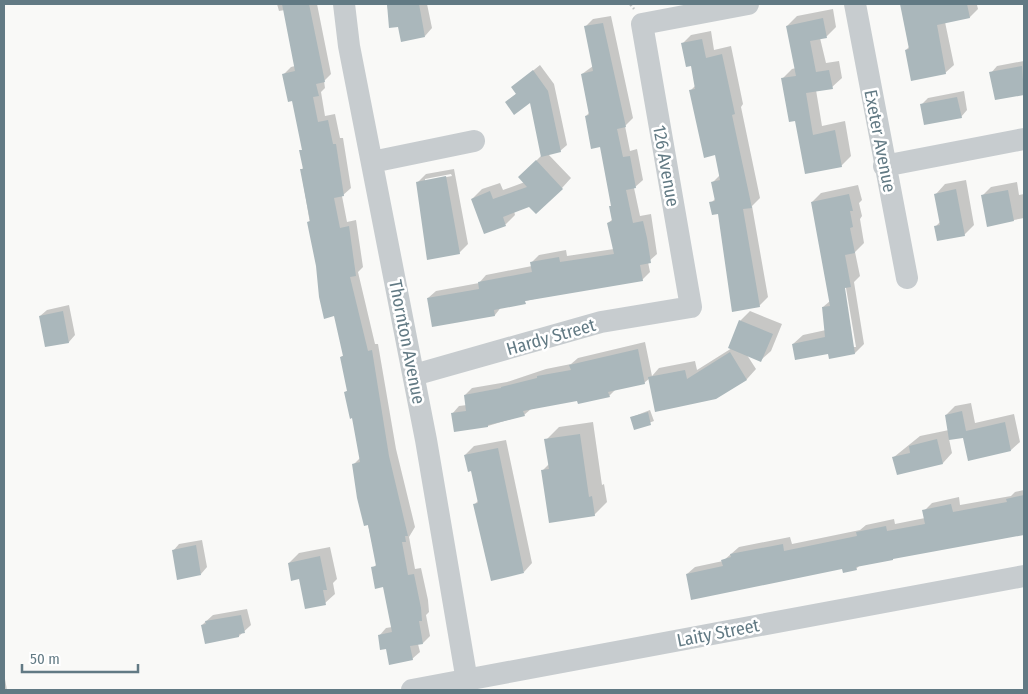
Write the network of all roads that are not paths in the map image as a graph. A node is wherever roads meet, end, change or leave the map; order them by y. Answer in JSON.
{"nodes":[{"id":1,"x":344,"y":4,"type":"edge"},
{"id":2,"x":748,"y":4,"type":"edge"},
{"id":3,"x":855,"y":4,"type":"edge"},
{"id":4,"x":1024,"y":139,"type":"edge"},
{"id":5,"x":474,"y":141,"type":"dead end"},
{"id":6,"x":372,"y":162,"type":"junction"},
{"id":7,"x":884,"y":166,"type":"junction"},
{"id":8,"x":907,"y":278,"type":"dead end"},
{"id":9,"x":691,"y":307,"type":"joint"},
{"id":10,"x":414,"y":375,"type":"junction"},
{"id":11,"x":1024,"y":576,"type":"edge"},
{"id":12,"x":467,"y":681,"type":"junction"},
{"id":13,"x":412,"y":690,"type":"edge"}],
"edges":[{"from":1,"to":6,"type":"street","name":"Thornton Avenue"},
{"from":2,"to":9,"type":"street","name":"126 Avenue"},
{"from":3,"to":7,"type":"street","name":"Exeter Avenue"},
{"from":4,"to":7,"type":"street"},
{"from":5,"to":6,"type":"street"},
{"from":6,"to":10,"type":"street","name":"Thornton Avenue"},
{"from":7,"to":8,"type":"street","name":"Exeter Avenue"},
{"from":9,"to":10,"type":"street","name":"Hardy Street"},
{"from":10,"to":12,"type":"street","name":"Thornton Avenue"},
{"from":11,"to":12,"type":"street","name":"Laity Street"},
{"from":12,"to":13,"type":"street","name":"Laity Street"}]}
